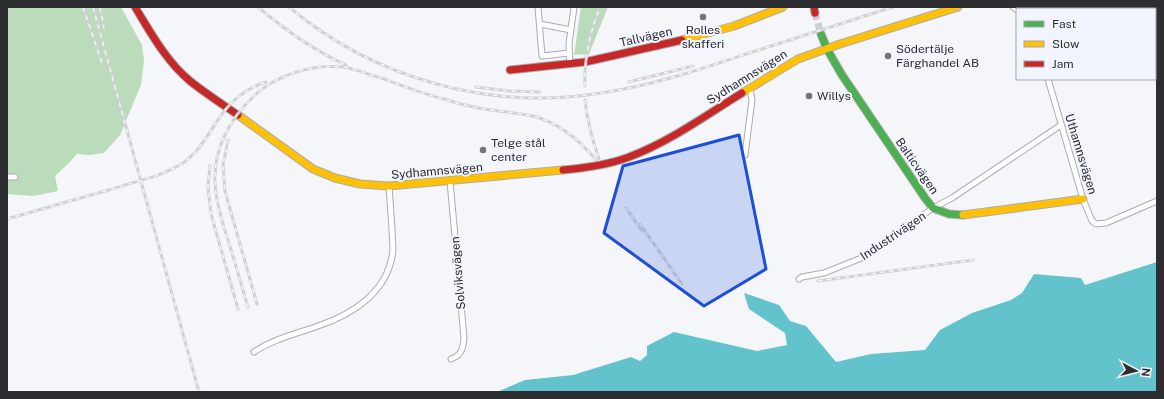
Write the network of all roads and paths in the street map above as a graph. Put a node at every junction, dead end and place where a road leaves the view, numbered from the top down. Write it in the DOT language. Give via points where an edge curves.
graph roads {
  1 [pos="135,7"];
  2 [pos="538,7"];
  3 [pos="574,7"];
  4 [pos="782,7"];
  5 [pos="958,7"];
  6 [pos="540,24"];
  7 [pos="571,30"];
  8 [pos="822,34"];
  9 [pos="827,49"];
  10 [pos="569,53"];
  11 [pos="570,64"];
  12 [pos="510,70"];
  13 [pos="1048,80"];
  14 [pos="750,89"];
  15 [pos="1061,125"];
  16 [pos="745,155"];
  17 [pos="7,177"];
  18 [pos="15,177"];
  19 [pos="450,181"];
  20 [pos="389,186"];
  21 [pos="1083,199"];
  22 [pos="1157,201"];
  23 [pos="933,208"];
  24 [pos="798,279"];
  25 [pos="254,352"];
  26 [pos="451,359"];
  1 -- 20 [label="street, Sydhamnsvägen" via="178,71 281,147 313,169 336,178 360,184"];
  2 -- 6 [label="street"];
  3 -- 7 [label="street"];
  4 -- 11 [label="street, Tallvägen" via="734,26 705,34"];
  5 -- 9 [label="street"];
  6 -- 7 [label="street"];
  6 -- 10 [label="street" via="542,56"];
  7 -- 10 [label="street"];
  8 -- 9 [label="street, Balticvägen"];
  9 -- 14 [label="street, Sydhamnsvägen" via="798,59"];
  9 -- 23 [label="street, Balticvägen" via="867,113"];
  10 -- 11 [label="street"];
  11 -- 12 [label="street, Tallvägen"];
  13 -- 15 [label="street, Uthamnsvägen"];
  14 -- 16 [label="street" via="752,100"];
  14 -- 19 [label="street, Sydhamnsvägen" via="662,142 629,157 574,169"];
  15 -- 21 [label="street, Uthamnsvägen"];
  15 -- 23 [label="street, Industrivägen"];
  17 -- 18 [label="street"];
  19 -- 20 [label="street, Sydhamnsvägen"];
  19 -- 26 [label="street, Solviksvägen" via="464,338 463,349"];
  20 -- 25 [label="street" via="392,256 383,282 372,296 349,313 266,344"];
  21 -- 22 [label="street, Uthamnsvägen" via="1092,221 1096,224 1106,223"];
  21 -- 23 [label="street, Balticvägen" via="959,216"];
  23 -- 24 [label="street, Industrivägen" via="864,257 824,273"];
}
